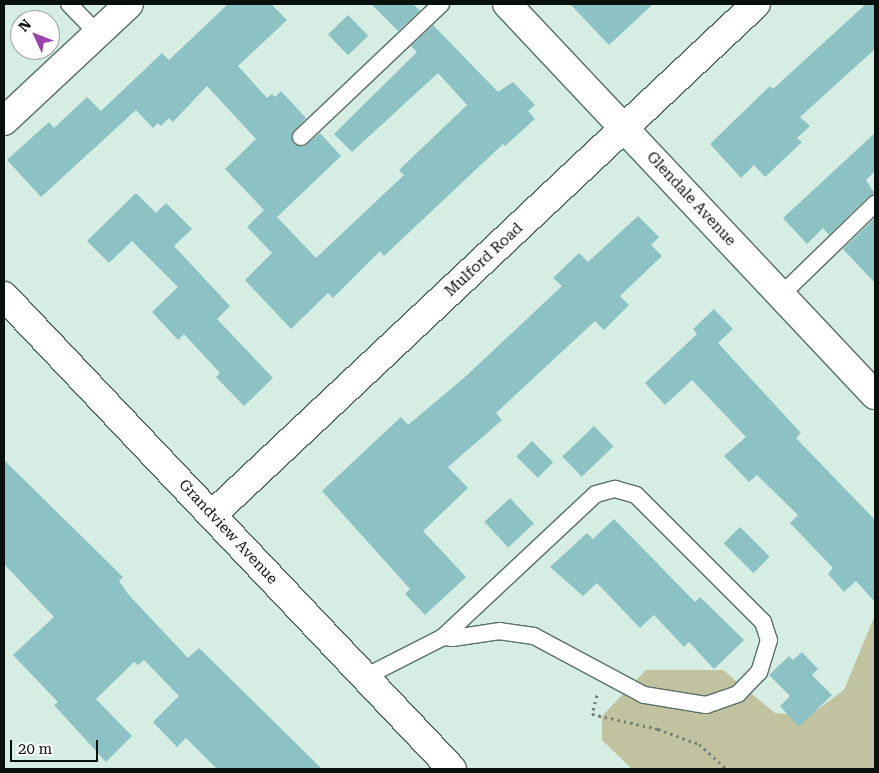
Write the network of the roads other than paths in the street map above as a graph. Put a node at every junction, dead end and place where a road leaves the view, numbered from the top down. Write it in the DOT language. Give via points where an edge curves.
graph roads {
  1 [pos="69,4"];
  2 [pos="129,4"];
  3 [pos="441,4"];
  4 [pos="507,4"];
  5 [pos="756,4"];
  6 [pos="97,34"];
  7 [pos="4,121"];
  8 [pos="624,128"];
  9 [pos="301,137"];
  10 [pos="875,204"];
  11 [pos="780,294"];
  12 [pos="4,296"];
  13 [pos="875,395"];
  14 [pos="212,515"];
  15 [pos="443,637"];
  16 [pos="364,677"];
  17 [pos="452,769"];
  1 -- 6 [label="lane"];
  2 -- 6 [label="street"];
  3 -- 9 [label="lane"];
  4 -- 8 [label="street, Glendale Avenue"];
  5 -- 8 [label="street, Mulford Road"];
  6 -- 7 [label="street"];
  8 -- 11 [label="street, Glendale Avenue"];
  8 -- 14 [label="street, Mulford Road"];
  10 -- 11 [label="lane"];
  11 -- 13 [label="street, Glendale Avenue"];
  12 -- 14 [label="street, Grandview Avenue"];
  14 -- 16 [label="street, Grandview Avenue"];
  15 -- 15 [label="lane" via="596,494 615,489 636,495 763,622 769,640 759,672 738,694 706,705 644,696 534,636 500,631"];
  15 -- 16 [label="lane"];
  16 -- 17 [label="street, Grandview Avenue"];
}
